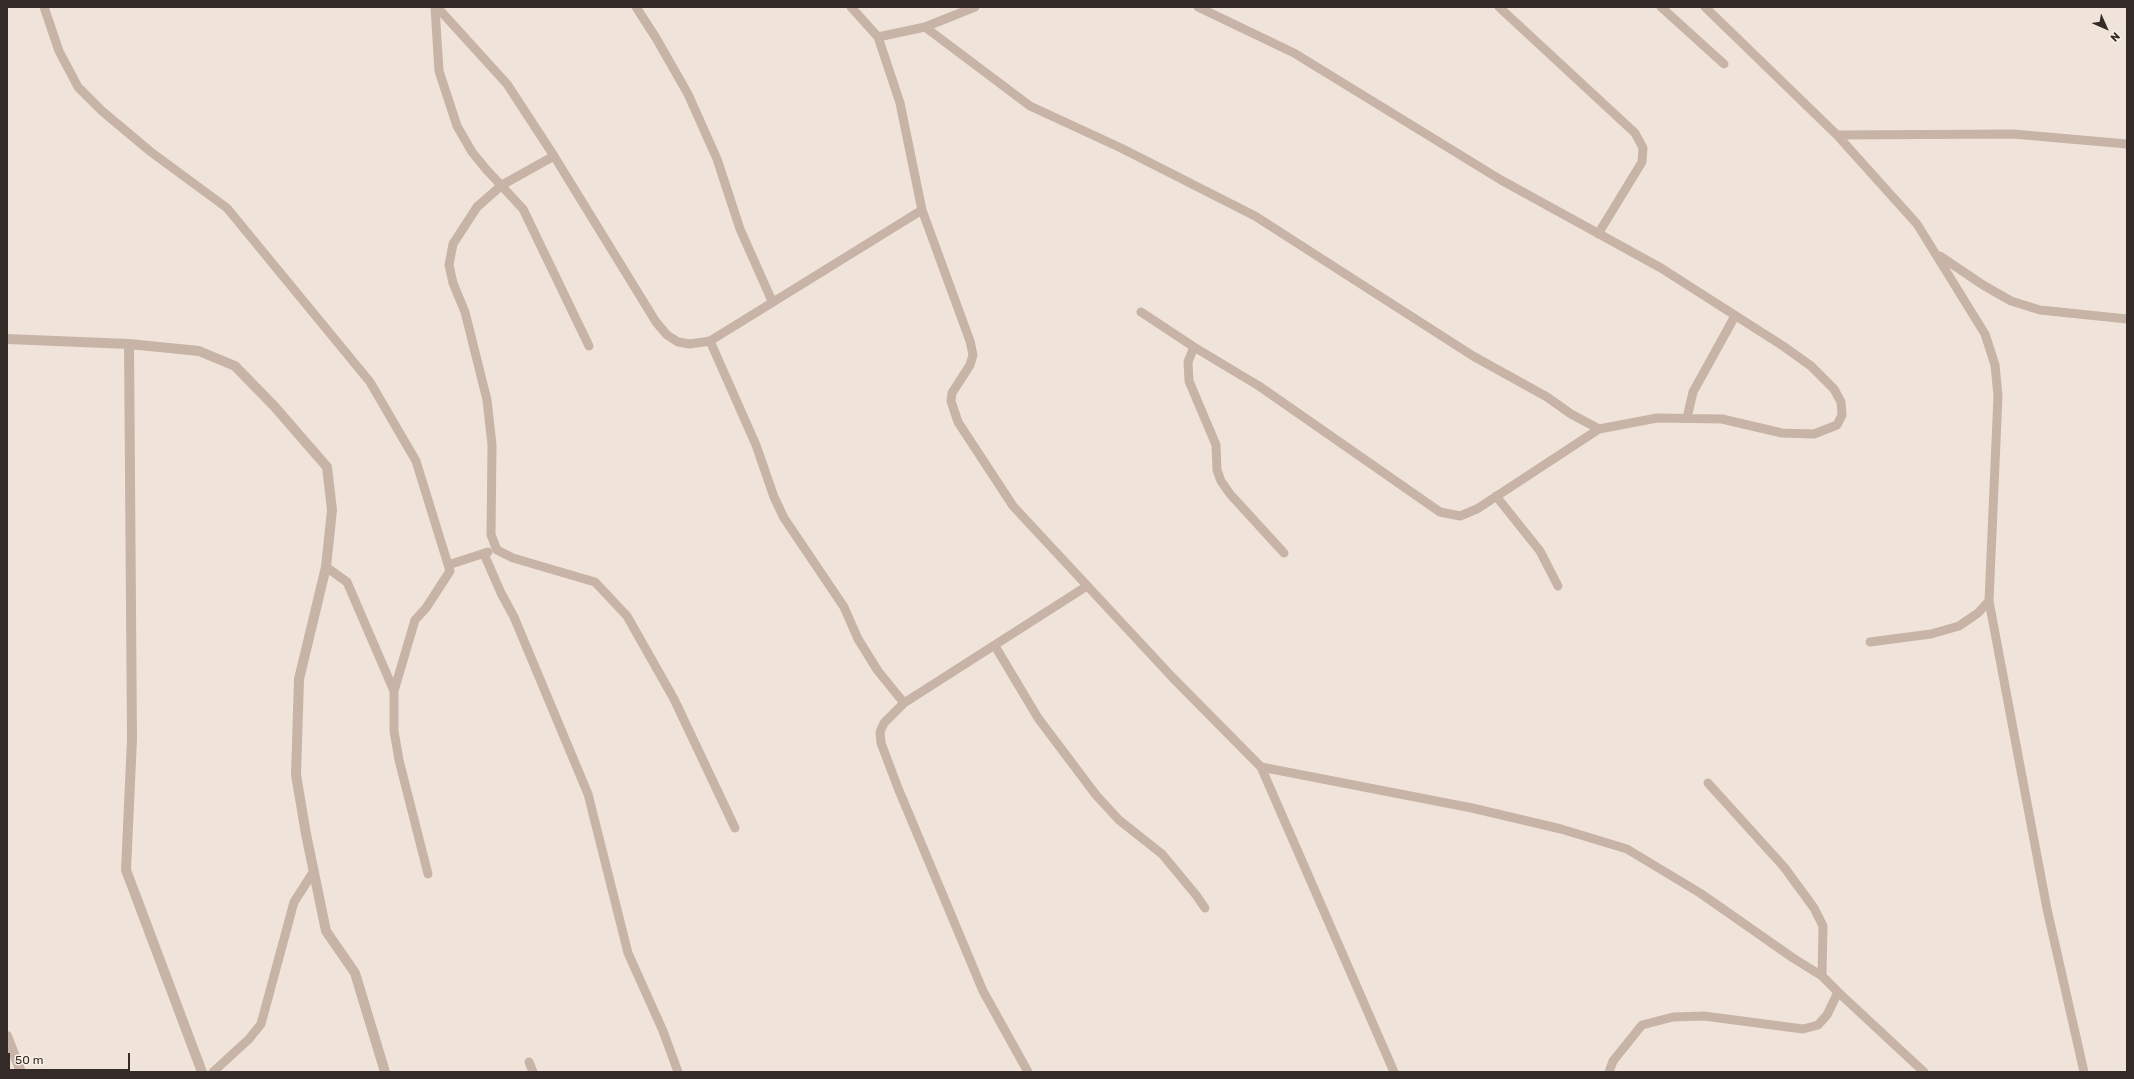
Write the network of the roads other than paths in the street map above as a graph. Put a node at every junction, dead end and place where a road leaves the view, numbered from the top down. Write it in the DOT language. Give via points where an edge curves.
graph roads {
  1 [pos="44,7"];
  2 [pos="436,7"];
  3 [pos="636,7"];
  4 [pos="851,7"];
  5 [pos="975,7"];
  6 [pos="1198,7"];
  7 [pos="1499,7"];
  8 [pos="1661,7"];
  9 [pos="1705,7"];
  10 [pos="925,27"];
  11 [pos="878,37"];
  12 [pos="1724,64"];
  13 [pos="1837,135"];
  14 [pos="2127,144"];
  15 [pos="554,156"];
  16 [pos="502,185"];
  17 [pos="922,210"];
  18 [pos="1598,234"];
  19 [pos="1938,254"];
  20 [pos="772,301"];
  21 [pos="1142,312"];
  22 [pos="1735,316"];
  23 [pos="2127,319"];
  24 [pos="7,339"];
  25 [pos="710,341"];
  26 [pos="129,344"];
  27 [pos="589,346"];
  28 [pos="1194,347"];
  29 [pos="1687,418"];
  30 [pos="1599,429"];
  31 [pos="1496,496"];
  32 [pos="497,550"];
  33 [pos="1284,553"];
  34 [pos="484,554"];
  35 [pos="448,565"];
  36 [pos="326,566"];
  37 [pos="1087,586"];
  38 [pos="1558,586"];
  39 [pos="1989,601"];
  40 [pos="1870,642"];
  41 [pos="995,646"];
  42 [pos="394,691"];
  43 [pos="904,703"];
  44 [pos="1261,767"];
  45 [pos="1708,783"];
  46 [pos="735,828"];
  47 [pos="314,871"];
  48 [pos="428,874"];
  49 [pos="1205,908"];
  50 [pos="1822,976"];
  51 [pos="1838,992"];
  52 [pos="7,1036"];
  53 [pos="529,1062"];
  54 [pos="21,1072"];
  55 [pos="202,1072"];
  56 [pos="213,1072"];
  57 [pos="385,1072"];
  58 [pos="533,1072"];
  59 [pos="678,1072"];
  60 [pos="1028,1072"];
  61 [pos="1394,1072"];
  62 [pos="1609,1072"];
  63 [pos="1924,1072"];
  64 [pos="2084,1072"];
  1 -- 35 [label="lane" via="59,51 78,87 102,111 145,146 227,208 370,382 416,461"];
  2 -- 15 [label="lane" via="507,84"];
  2 -- 16 [label="lane" via="439,71 457,126 472,152"];
  3 -- 20 [label="lane" via="688,94 717,158 740,229"];
  4 -- 11 [label="lane"];
  5 -- 10 [label="lane"];
  6 -- 18 [label="lane" via="1294,53 1501,180"];
  7 -- 18 [label="lane" via="1635,133 1643,148 1642,162"];
  8 -- 12 [label="lane"];
  9 -- 13 [label="lane"];
  10 -- 11 [label="lane"];
  10 -- 30 [label="lane" via="1030,106 1121,148 1256,216 1473,356 1548,397 1571,414"];
  11 -- 17 [label="lane" via="900,103"];
  13 -- 14 [label="lane" via="2013,134"];
  13 -- 19 [label="lane" via="1917,224"];
  15 -- 16 [label="lane"];
  15 -- 25 [label="lane" via="656,322 667,335 678,342 690,344"];
  16 -- 27 [label="lane" via="523,209"];
  16 -- 32 [label="lane" via="477,208 463,227 453,244 449,265 453,283 465,312 487,400 492,445 491,535"];
  17 -- 20 [label="lane"];
  17 -- 37 [label="lane" via="970,341 970,365 952,393 951,401 958,422 1013,506"];
  18 -- 22 [label="lane" via="1660,268"];
  19 -- 23 [label="lane" via="2011,301 2040,310"];
  19 -- 39 [label="lane" via="1985,334 1995,365 1998,396"];
  20 -- 25 [label="lane"];
  21 -- 28 [label="lane"];
  22 -- 29 [label="lane" via="1693,392"];
  22 -- 29 [label="lane" via="1811,366 1834,389 1841,402 1842,415 1837,425 1814,434 1797,434 1722,419"];
  24 -- 26 [label="street"];
  25 -- 43 [label="lane" via="756,445 784,518 844,607 858,639 874,664"];
  26 -- 36 [label="street" via="199,351 235,366 274,406 327,467 332,510"];
  26 -- 55 [label="street" via="132,739 126,870"];
  28 -- 31 [label="lane" via="1259,386 1440,512 1460,516 1477,509"];
  28 -- 33 [label="lane" via="1188,362 1189,381 1216,445 1217,470 1221,481"];
  29 -- 30 [label="lane" via="1657,418"];
  30 -- 31 [label="lane"];
  31 -- 38 [label="lane" via="1540,551"];
  32 -- 34 [label="lane"];
  32 -- 46 [label="lane" via="512,558 595,582 627,616 674,699"];
  34 -- 35 [label="lane"];
  34 -- 59 [label="lane" via="514,617 588,794 628,953 663,1031"];
  35 -- 42 [label="lane" via="450,571 426,608 414,620"];
  36 -- 42 [label="lane" via="347,582"];
  36 -- 47 [label="street" via="299,679 296,740 296,775"];
  37 -- 41 [label="lane"];
  37 -- 44 [label="lane"];
  39 -- 40 [label="lane" via="1978,613 1959,626 1931,634"];
  39 -- 64 [label="lane" via="2047,909"];
  41 -- 43 [label="lane"];
  41 -- 49 [label="lane" via="1038,718 1096,796 1119,820 1162,854"];
  42 -- 48 [label="lane" via="394,731 399,760"];
  43 -- 60 [label="lane" via="884,723 880,732 881,743 983,991"];
  44 -- 50 [label="lane" via="1472,808 1561,829 1627,849 1700,893"];
  44 -- 61 [label="lane"];
  45 -- 50 [label="lane" via="1784,868 1814,908 1823,926"];
  47 -- 56 [label="lane" via="294,902 261,1024 244,1044"];
  47 -- 57 [label="street" via="326,931 355,973"];
  50 -- 51 [label="lane"];
  51 -- 62 [label="lane" via="1827,1015 1818,1024 1803,1029 1704,1016 1673,1017 1642,1025 1613,1061"];
  51 -- 63 [label="lane"];
  52 -- 54 [label="street"];
  53 -- 58 [label="lane"];
}
